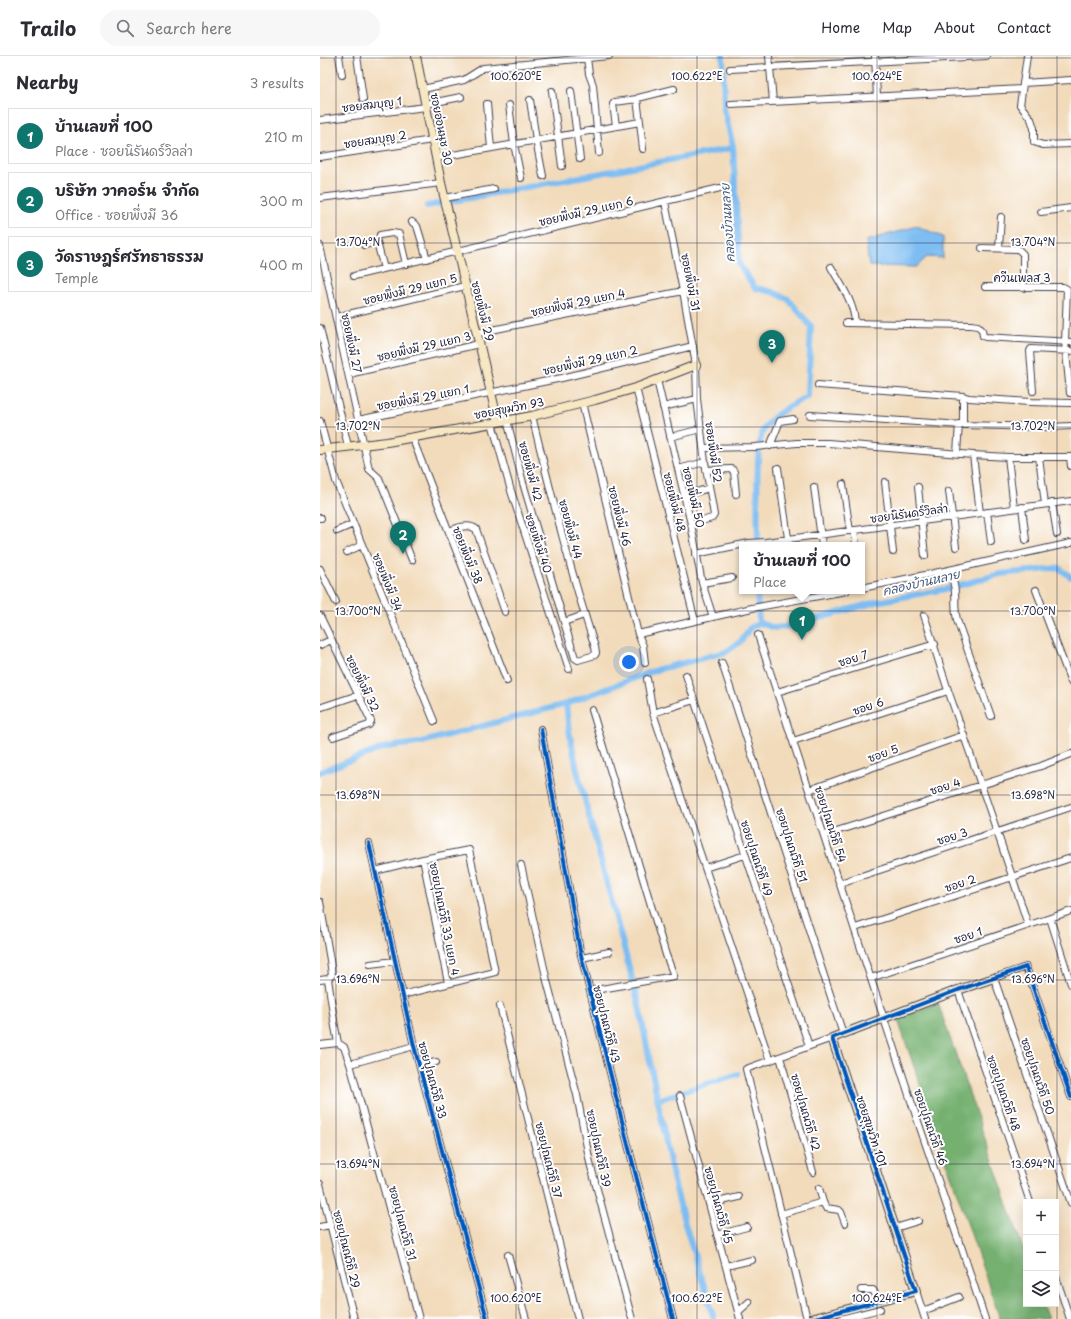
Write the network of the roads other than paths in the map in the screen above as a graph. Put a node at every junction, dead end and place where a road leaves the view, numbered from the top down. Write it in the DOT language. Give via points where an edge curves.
graph roads {
  1 [pos="339,56"];
  2 [pos="357,56"];
  3 [pos="416,56"];
  4 [pos="609,56"];
  5 [pos="769,56"];
  6 [pos="986,56"];
  7 [pos="1027,56"];
  8 [pos="587,58"];
  9 [pos="875,59"];
  10 [pos="770,67"];
  11 [pos="730,70"];
  12 [pos="342,75"];
  13 [pos="1071,80"];
  14 [pos="1022,86"];
  15 [pos="423,89"];
  16 [pos="674,89"];
  17 [pos="552,91"];
  18 [pos="571,91"];
  19 [pos="461,97"];
  20 [pos="877,97"];
  21 [pos="363,99"];
  22 [pos="637,99"];
  23 [pos="530,100"];
  24 [pos="773,102"];
  25 [pos="487,104"];
  26 [pos="731,104"];
  27 [pos="426,105"];
  28 [pos="509,105"];
  29 [pos="320,120"];
  30 [pos="640,122"];
  31 [pos="616,126"];
  32 [pos="597,130"];
  33 [pos="577,133"];
  34 [pos="558,136"];
  35 [pos="432,140"];
  36 [pos="536,140"];
  37 [pos="514,144"];
  38 [pos="1071,144"];
  39 [pos="491,148"];
  40 [pos="643,149"];
  41 [pos="599,153"];
  42 [pos="320,157"];
  43 [pos="436,158"];
  44 [pos="580,159"];
  45 [pos="562,166"];
  46 [pos="543,176"];
  47 [pos="521,178"];
  48 [pos="441,183"];
  49 [pos="720,188"];
  50 [pos="494,189"];
  51 [pos="320,198"];
  52 [pos="445,201"];
  53 [pos="665,202"];
  54 [pos="1071,208"];
  55 [pos="1041,212"];
  56 [pos="1001,218"];
  57 [pos="412,222"];
  58 [pos="380,236"];
  59 [pos="364,245"];
  60 [pos="320,246"];
  61 [pos="982,248"];
  62 [pos="999,248"];
  63 [pos="457,252"];
  64 [pos="427,259"];
  65 [pos="406,264"];
  66 [pos="831,267"];
  67 [pos="384,269"];
  68 [pos="354,276"];
  69 [pos="465,286"];
  70 [pos="985,287"];
  71 [pos="1023,288"];
  72 [pos="683,291"];
  73 [pos="336,317"];
  74 [pos="846,323"];
  75 [pos="855,323"];
  76 [pos="320,328"];
  77 [pos="477,333"];
  78 [pos="1068,342"];
  79 [pos="479,344"];
  80 [pos="693,346"];
  81 [pos="1068,351"];
  82 [pos="696,365"];
  83 [pos="349,374"];
  84 [pos="657,380"];
  85 [pos="818,385"];
  86 [pos="636,388"];
  87 [pos="1033,392"];
  88 [pos="491,393"];
  89 [pos="1071,393"];
  90 [pos="963,396"];
  91 [pos="697,399"];
  92 [pos="1071,403"];
  93 [pos="582,404"];
  94 [pos="663,407"];
  95 [pos="810,415"];
  96 [pos="532,416"];
  97 [pos="793,419"];
  98 [pos="358,420"];
  99 [pos="507,420"];
  100 [pos="320,421"];
  101 [pos="495,422"];
  102 [pos="961,424"];
  103 [pos="1071,426"];
  104 [pos="700,429"];
  105 [pos="412,437"];
  106 [pos="670,437"];
  107 [pos="363,444"];
  108 [pos="348,446"];
  109 [pos="770,446"];
  110 [pos="703,448"];
  111 [pos="324,449"];
  112 [pos="957,453"];
  113 [pos="973,455"];
  114 [pos="1008,457"];
  115 [pos="1039,457"];
  116 [pos="1070,457"];
  117 [pos="705,462"];
  118 [pos="1071,466"];
  119 [pos="778,468"];
  120 [pos="678,469"];
  121 [pos="706,470"];
  122 [pos="885,482"];
  123 [pos="843,484"];
  124 [pos="814,487"];
  125 [pos="918,487"];
  126 [pos="709,488"];
  127 [pos="949,492"];
  128 [pos="736,494"];
  129 [pos="684,496"];
  130 [pos="1071,501"];
  131 [pos="1052,503"];
  132 [pos="1045,504"];
  133 [pos="1022,507"];
  134 [pos="1014,508"];
  135 [pos="983,513"];
  136 [pos="952,517"];
  137 [pos="921,521"];
  138 [pos="354,524"];
  139 [pos="691,524"];
  140 [pos="890,525"];
  141 [pos="852,530"];
  142 [pos="337,531"];
  143 [pos="448,531"];
  144 [pos="1057,534"];
  145 [pos="820,535"];
  146 [pos="1026,540"];
  147 [pos="766,542"];
  148 [pos="788,542"];
  149 [pos="821,542"];
  150 [pos="855,542"];
  151 [pos="991,542"];
  152 [pos="1071,543"];
  153 [pos="362,545"];
  154 [pos="739,545"];
  155 [pos="956,547"];
  156 [pos="347,552"];
  157 [pos="893,552"];
  158 [pos="696,554"];
  159 [pos="925,556"];
  160 [pos="412,560"];
  161 [pos="320,569"];
  162 [pos="949,570"];
  163 [pos="732,578"];
  164 [pos="323,582"];
  165 [pos="702,583"];
  166 [pos="865,587"];
  167 [pos="1036,590"];
  168 [pos="830,594"];
  169 [pos="336,602"];
  170 [pos="505,612"];
  171 [pos="584,615"];
  172 [pos="924,615"];
  173 [pos="320,616"];
  174 [pos="713,617"];
  175 [pos="695,621"];
  176 [pos="564,622"];
  177 [pos="638,634"];
  178 [pos="758,635"];
  179 [pos="331,640"];
  180 [pos="320,644"];
  181 [pos="935,644"];
  182 [pos="595,647"];
  183 [pos="646,663"];
  184 [pos="722,663"];
  185 [pos="569,669"];
  186 [pos="686,675"];
  187 [pos="647,679"];
  188 [pos="507,681"];
  189 [pos="1071,682"];
  190 [pos="948,690"];
  191 [pos="777,692"];
  192 [pos="358,695"];
  193 [pos="694,700"];
  194 [pos="322,708"];
  195 [pos="592,710"];
  196 [pos="653,713"];
  197 [pos="991,716"];
  198 [pos="434,721"];
  199 [pos="541,729"];
  200 [pos="964,735"];
  201 [pos="334,737"];
  202 [pos="793,741"];
  203 [pos="1071,754"];
  204 [pos="982,784"];
  205 [pos="809,790"];
  206 [pos="1071,806"];
  207 [pos="997,831"];
  208 [pos="824,835"];
  209 [pos="369,843"];
  210 [pos="745,855"];
  211 [pos="1071,858"];
  212 [pos="423,859"];
  213 [pos="521,865"];
  214 [pos="705,868"];
  215 [pos="375,871"];
  216 [pos="1012,877"];
  217 [pos="840,883"];
  218 [pos="320,902"];
  219 [pos="1071,911"];
  220 [pos="1050,918"];
  221 [pos="1028,925"];
  222 [pos="855,928"];
  223 [pos="609,952"];
  224 [pos="582,958"];
  225 [pos="395,961"];
  226 [pos="370,964"];
  227 [pos="328,978"];
  228 [pos="871,978"];
  229 [pos="994,978"];
  230 [pos="320,980"];
  231 [pos="448,983"];
  232 [pos="1071,984"];
  233 [pos="958,990"];
  234 [pos="590,991"];
  235 [pos="402,995"];
  236 [pos="500,1006"];
  237 [pos="885,1018"];
  238 [pos="843,1034"];
  239 [pos="832,1038"];
  240 [pos="338,1043"];
  241 [pos="320,1045"];
  242 [pos="414,1046"];
  243 [pos="809,1046"];
  244 [pos="780,1057"];
  245 [pos="770,1061"];
  246 [pos="436,1062"];
  247 [pos="350,1064"];
  248 [pos="420,1066"];
  249 [pos="680,1096"];
  250 [pos="1071,1097"];
  251 [pos="813,1172"];
  252 [pos="320,1184"];
  253 [pos="819,1188"];
  254 [pos="739,1197"];
  255 [pos="1029,1199"];
  256 [pos="823,1202"];
  257 [pos="1071,1203"];
  258 [pos="709,1204"];
  259 [pos="781,1214"];
  260 [pos="918,1221"];
  261 [pos="845,1223"];
  262 [pos="330,1225"];
  263 [pos="320,1227"];
  264 [pos="747,1227"];
  265 [pos="895,1228"];
  266 [pos="717,1235"];
  267 [pos="508,1255"];
  268 [pos="752,1260"];
  269 [pos="726,1266"];
  270 [pos="1059,1287"];
  271 [pos="861,1290"];
  272 [pos="916,1291"];
  273 [pos="959,1297"];
  274 [pos="749,1302"];
  275 [pos="879,1305"];
  276 [pos="923,1312"];
  277 [pos="739,1316"];
  278 [pos="354,1319"];
  279 [pos="419,1319"];
  280 [pos="487,1319"];
  281 [pos="526,1319"];
  282 [pos="578,1319"];
  283 [pos="632,1319"];
  284 [pos="672,1319"];
  285 [pos="807,1319"];
  286 [pos="811,1319"];
  287 [pos="841,1319"];
  288 [pos="925,1319"];
  289 [pos="985,1319"];
  290 [pos="1070,1319"];
  1 -- 12 [label="street"];
  2 -- 21 [label="street"];
  3 -- 15 [label="street, ซอยอ่อนนุช 30"];
  4 -- 8 [label="street"];
  5 -- 10 [label="street"];
  6 -- 9 [label="street"];
  7 -- 14 [label="street"];
  8 -- 15 [label="street" via="483,68 464,80"];
  8 -- 32 [label="street" via="593,85"];
  9 -- 10 [label="street"];
  9 -- 20 [label="street"];
  10 -- 11 [label="street"];
  10 -- 24 [label="street"];
  13 -- 14 [label="street"];
  14 -- 20 [label="street"];
  14 -- 38 [label="street" via="1020,104 1031,119 1034,142 1043,145"];
  15 -- 27 [label="street, ซอยอ่อนนุช 30"];
  16 -- 22 [label="street" via="639,96"];
  17 -- 34 [label="street"];
  18 -- 33 [label="street"];
  19 -- 27 [label="street, ซอยสมบุญ 1"];
  20 -- 24 [label="street"];
  22 -- 30 [label="street"];
  22 -- 31 [label="street" via="613,104"];
  23 -- 36 [label="street"];
  24 -- 26 [label="street"];
  25 -- 39 [label="street"];
  27 -- 29 [label="street, ซอยสมบุญ 1"];
  27 -- 35 [label="street, ซอยอ่อนนุช 30"];
  28 -- 37 [label="street"];
  30 -- 31 [label="street"];
  30 -- 40 [label="street"];
  31 -- 32 [label="street"];
  32 -- 33 [label="street"];
  32 -- 41 [label="street"];
  33 -- 34 [label="street"];
  33 -- 44 [label="street"];
  34 -- 36 [label="street"];
  34 -- 45 [label="street"];
  35 -- 42 [label="street, ซอยสมบุญ 2"];
  35 -- 43 [label="street, ซอยอ่อนนุช 30"];
  36 -- 37 [label="street"];
  36 -- 46 [label="street"];
  37 -- 39 [label="street"];
  37 -- 47 [label="street"];
  39 -- 43 [label="street"];
  43 -- 48 [label="street, ซอยอ่อนนุช 30"];
  48 -- 51 [label="street"];
  48 -- 52 [label="street, ซอยอ่อนนุช 30"];
  49 -- 53 [label="street, ซอยพึ่งมี 29 แยก 6"];
  50 -- 52 [label="street"];
  52 -- 63 [label="street, ซอยพึ่งมี 29"];
  53 -- 63 [label="street, ซอยพึ่งมี 29 แยก 6"];
  53 -- 72 [label="street, ซอยพึ่งมี 31"];
  54 -- 55 [label="street"];
  56 -- 62 [label="street"];
  57 -- 64 [label="street" via="417,226"];
  58 -- 65 [label="street" via="399,234"];
  59 -- 67 [label="street" via="377,242"];
  60 -- 73 [label="street, ซอยพึ่งมี 27"];
  61 -- 62 [label="street"];
  62 -- 71 [label="street" via="1018,249 1024,254"];
  63 -- 64 [label="street, ซอยพึ่งมี 29 แยก 6"];
  63 -- 69 [label="street, ซอยพึ่งมี 29"];
  64 -- 65 [label="street, ซอยพึ่งมี 29 แยก 6"];
  65 -- 67 [label="street, ซอยพึ่งมี 29 แยก 6"];
  66 -- 75 [label="street" via="852,302"];
  67 -- 68 [label="street, ซอยพึ่งมี 29 แยก 6"];
  69 -- 73 [label="street, ซอยพึ่งมี 29 แยก 5"];
  69 -- 77 [label="street, ซอยพึ่งมี 29"];
  70 -- 71 [label="street, ควีนเพลส 3"];
  71 -- 78 [label="street, ควีนเพลส 3" via="1067,288"];
  72 -- 77 [label="street, ซอยพึ่งมี 29 แยก 4"];
  72 -- 80 [label="street, ซอยพึ่งมี 31"];
  73 -- 83 [label="street, ซอยพึ่งมี 27"];
  74 -- 75 [label="street"];
  75 -- 78 [label="street" via="978,326 985,337"];
  76 -- 108 [label="street"];
  77 -- 79 [label="street, ซอยพึ่งมี 29"];
  78 -- 81 [label="street, ควีนเพลส 3"];
  79 -- 83 [label="street, ซอยพึ่งมี 29 แยก 3"];
  79 -- 88 [label="street, ซอยพึ่งมี 29"];
  80 -- 82 [label="street, ซอยพึ่งมี 31"];
  80 -- 88 [label="street, ซอยพึ่งมี 29 แยก 2"];
  81 -- 87 [label="street" via="1031,349"];
  81 -- 89 [label="street, ควีนเพลส 3"];
  82 -- 84 [label="street, ซอยสุขุมวิท 93"];
  82 -- 91 [label="street, ซอยพึ่งมี 52"];
  83 -- 98 [label="street, ซอยพึ่งมี 27"];
  84 -- 86 [label="street, ซอยสุขุมวิท 93"];
  84 -- 94 [label="street, ซอยพึ่งมี 50"];
  85 -- 90 [label="street"];
  86 -- 93 [label="street, ซอยสุขุมวิท 93"];
  86 -- 175 [label="street, ซอยพึ่งมี 48"];
  88 -- 98 [label="street, ซอยพึ่งมี 29 แยก 1"];
  88 -- 101 [label="street, ซอยพึ่งมี 29"];
  90 -- 92 [label="street"];
  90 -- 102 [label="street"];
  91 -- 94 [label="street"];
  91 -- 104 [label="street, ซอยพึ่งมี 52"];
  93 -- 96 [label="street, ซอยสุขุมวิท 93"];
  93 -- 177 [label="street, ซอยพึ่งมี 46"];
  94 -- 106 [label="street, ซอยพึ่งมี 50"];
  95 -- 102 [label="street"];
  96 -- 99 [label="street, ซอยสุขุมวิท 93"];
  96 -- 171 [label="street, ซอยพึ่งมี 44"];
  97 -- 109 [label="street" via="780,421"];
  98 -- 107 [label="street, ซอยพึ่งมี 27"];
  99 -- 101 [label="street, ซอยสุขุมวิท 93"];
  99 -- 176 [label="street, ซอยพึ่งมี 42"];
  100 -- 111 [label="street, ซอยพึ่งมี 34"];
  101 -- 105 [label="street, ซอยสุขุมวิท 93"];
  101 -- 185 [label="street, ซอยพึ่งมี 40" via="511,491"];
  102 -- 103 [label="street"];
  102 -- 112 [label="street"];
  104 -- 106 [label="street"];
  104 -- 110 [label="street, ซอยพึ่งมี 52"];
  105 -- 107 [label="street, ซอยสุขุมวิท 93"];
  105 -- 143 [label="street, ซอยพึ่งมี 38"];
  106 -- 120 [label="street, ซอยพึ่งมี 50"];
  107 -- 108 [label="street, ซอยสุขุมวิท 93"];
  107 -- 160 [label="street, ซอยพึ่งมี 27" via="369,469 379,478"];
  108 -- 111 [label="street, ซอยสุขุมวิท 93"];
  109 -- 110 [label="street"];
  109 -- 112 [label="street" via="797,442 828,443"];
  110 -- 117 [label="street, ซอยพึ่งมี 52"];
  111 -- 138 [label="street, ซอยพึ่งมี 34"];
  112 -- 113 [label="street"];
  113 -- 114 [label="street"];
  113 -- 135 [label="street"];
  114 -- 115 [label="street"];
  114 -- 134 [label="street"];
  115 -- 116 [label="street"];
  115 -- 132 [label="street"];
  116 -- 118 [label="street"];
  117 -- 120 [label="street"];
  117 -- 121 [label="street, ซอยพึ่งมี 52"];
  119 -- 148 [label="street"];
  120 -- 129 [label="street, ซอยพึ่งมี 50"];
  121 -- 126 [label="street, ซอยพึ่งมี 52"];
  121 -- 128 [label="street" via="732,469"];
  122 -- 140 [label="street"];
  123 -- 141 [label="street"];
  124 -- 145 [label="street"];
  125 -- 137 [label="street"];
  126 -- 129 [label="street"];
  126 -- 139 [label="street, ซอยพึ่งมี 52" via="714,517"];
  127 -- 136 [label="street"];
  129 -- 139 [label="street, ซอยพึ่งมี 50"];
  130 -- 131 [label="street, ซอยนิรันดร์วิลล่า"];
  131 -- 132 [label="street, ซอยนิรันดร์วิลล่า"];
  131 -- 144 [label="street"];
  132 -- 133 [label="street, ซอยนิรันดร์วิลล่า"];
  133 -- 134 [label="street, ซอยนิรันดร์วิลล่า"];
  133 -- 146 [label="street"];
  134 -- 135 [label="street, ซอยนิรันดร์วิลล่า"];
  135 -- 136 [label="street, ซอยนิรันดร์วิลล่า"];
  135 -- 151 [label="street"];
  136 -- 137 [label="street, ซอยนิรันดร์วิลล่า"];
  136 -- 155 [label="street"];
  137 -- 140 [label="street, ซอยนิรันดร์วิลล่า"];
  137 -- 159 [label="street"];
  138 -- 142 [label="street"];
  138 -- 153 [label="street, ซอยพึ่งมี 34"];
  139 -- 158 [label="street, ซอยพึ่งมี 50"];
  140 -- 141 [label="street, ซอยนิรันดร์วิลล่า"];
  140 -- 157 [label="street"];
  141 -- 145 [label="street, ซอยนิรันดร์วิลล่า"];
  141 -- 150 [label="street"];
  143 -- 170 [label="street" via="464,526 476,529"];
  143 -- 188 [label="street, ซอยพึ่งมี 38"];
  145 -- 148 [label="street, ซอยนิรันดร์วิลล่า"];
  145 -- 149 [label="street"];
  147 -- 148 [label="street, ซอยนิรันดร์วิลล่า"];
  152 -- 162 [label="street"];
  153 -- 156 [label="street"];
  153 -- 198 [label="street, ซอยพึ่งมี 34"];
  154 -- 158 [label="street, ซอยนิรันดร์วิลล่า"];
  158 -- 165 [label="street, ซอยพึ่งมี 50"];
  161 -- 164 [label="street"];
  162 -- 166 [label="street"];
  162 -- 197 [label="street" via="956,592 956,620"];
  163 -- 165 [label="street"];
  164 -- 169 [label="street"];
  165 -- 174 [label="street, ซอยพึ่งมี 50"];
  167 -- 189 [label="street"];
  168 -- 174 [label="street"];
  171 -- 176 [label="street"];
  171 -- 182 [label="street, ซอยพึ่งมี 44"];
  172 -- 181 [label="street"];
  173 -- 179 [label="street, ซอยพึ่งมี 32"];
  174 -- 175 [label="street"];
  175 -- 177 [label="street"];
  176 -- 182 [label="street, ซอยพึ่งมี 42" via="575,659 595,655"];
  177 -- 183 [label="street, ซอยพึ่งมี 46"];
  178 -- 191 [label="street, ซอยปุณณวิถี 54"];
  179 -- 180 [label="street"];
  179 -- 192 [label="street, ซอยพึ่งมี 32"];
  181 -- 190 [label="street"];
  181 -- 191 [label="street, ซอย 7"];
  184 -- 238 [label="street, ซอยปุณณวิถี 51"];
  186 -- 193 [label="street, ซอยปุณณวิถี 49"];
  187 -- 196 [label="street"];
  190 -- 200 [label="street"];
  190 -- 202 [label="street, ซอย 6"];
  191 -- 202 [label="street, ซอยปุณณวิถี 54"];
  192 -- 194 [label="street"];
  192 -- 201 [label="street, ซอยพึ่งมี 32" via="371,723"];
  193 -- 196 [label="street"];
  193 -- 210 [label="street, ซอยปุณณวิถี 49"];
  195 -- 234 [label="street" via="674,976"];
  196 -- 214 [label="street"];
  199 -- 224 [label="street, ซอยปุณณวิถี 43"];
  200 -- 204 [label="street"];
  200 -- 205 [label="street, ซอย 5"];
  202 -- 205 [label="street, ซอยปุณณวิถี 54"];
  203 -- 204 [label="street, ซอย 4"];
  204 -- 207 [label="street"];
  204 -- 208 [label="street, ซอย 4"];
  205 -- 208 [label="street, ซอยปุณณวิถี 54"];
  206 -- 207 [label="street, ซอย 3"];
  207 -- 216 [label="street"];
  207 -- 217 [label="street, ซอย 3"];
  208 -- 217 [label="street, ซอยปุณณวิถี 54"];
  209 -- 215 [label="street, ซอยปุณณวิถี 33"];
  210 -- 214 [label="street"];
  210 -- 243 [label="street, ซอยปุณณวิถี 49"];
  211 -- 216 [label="street, ซอย 2"];
  212 -- 215 [label="street, ซอยปุณณวิถี 33 แยก 4"];
  212 -- 231 [label="street, ซอยปุณณวิถี 33 แยก 4"];
  212 -- 231 [label="street, ซอยปุณณวิถี 33 แยก 4" via="469,850 495,972"];
  213 -- 283 [label="street, ซอยปุณณวิถี 39" via="547,981 577,1095 590,1163"];
  214 -- 245 [label="street"];
  215 -- 225 [label="street, ซอยปุณณวิถี 33"];
  216 -- 221 [label="street"];
  216 -- 222 [label="street, ซอย 2"];
  217 -- 222 [label="street, ซอยปุณณวิถี 54"];
  218 -- 227 [label="street, ซอยปุณณวิถี 31" via="332,975"];
  219 -- 220 [label="street, ซอย 1"];
  220 -- 221 [label="street, ซอย 1"];
  220 -- 232 [label="street"];
  221 -- 228 [label="street, ซอย 1"];
  222 -- 228 [label="street, ซอยปุณณวิถี 54"];
  223 -- 224 [label="street"];
  224 -- 234 [label="street, ซอยปุณณวิถี 43"];
  225 -- 226 [label="street"];
  225 -- 235 [label="street, ซอยปุณณวิถี 33"];
  227 -- 230 [label="street"];
  227 -- 240 [label="street, ซอยปุณณวิถี 31"];
  228 -- 237 [label="street, ซอยปุณณวิถี 54"];
  229 -- 233 [label="street"];
  229 -- 250 [label="street" via="1026,967"];
  229 -- 257 [label="street, ซอยปุณณวิถี 50"];
  231 -- 235 [label="street"];
  233 -- 237 [label="street"];
  233 -- 255 [label="street, ซอยปุณณวิถี 48"];
  234 -- 284 [label="street, ซอยปุณณวิถี 43"];
  235 -- 242 [label="street, ซอยปุณณวิถี 33"];
  236 -- 282 [label="street, ซอยปุณณวิถี 37"];
  237 -- 238 [label="street"];
  237 -- 289 [label="street, ซอยปุณณวิถี 46"];
  238 -- 239 [label="street"];
  239 -- 243 [label="street"];
  239 -- 265 [label="street, ซอยสุขุมวิท 101"];
  240 -- 241 [label="street"];
  240 -- 247 [label="street, ซอยปุณณวิถี 31" via="344,1047"];
  242 -- 247 [label="street"];
  242 -- 248 [label="street, ซอยปุณณวิถี 33"];
  243 -- 244 [label="street"];
  244 -- 245 [label="street"];
  244 -- 251 [label="street, ซอยปุณณวิถี 42"];
  245 -- 259 [label="street" via="746,1069"];
  246 -- 248 [label="street"];
  247 -- 279 [label="street, ซอยปุณณวิถี 31"];
  248 -- 280 [label="street, ซอยปุณณวิถี 33"];
  249 -- 258 [label="street, ซอยปุณณวิถี 45"];
  252 -- 262 [label="street, ซอยปุณณวิถี 29"];
  253 -- 256 [label="street"];
  254 -- 258 [label="street"];
  256 -- 259 [label="street"];
  256 -- 261 [label="street" via="826,1208 836,1208 841,1212"];
  258 -- 266 [label="street, ซอยปุณณวิถี 45"];
  259 -- 285 [label="street"];
  260 -- 265 [label="street"];
  262 -- 263 [label="street"];
  262 -- 278 [label="street, ซอยปุณณวิถี 29"];
  264 -- 266 [label="street"];
  265 -- 272 [label="street, ซอยสุขุมวิท 101"];
  266 -- 269 [label="street, ซอยปุณณวิถี 45"];
  267 -- 281 [label="street"];
  268 -- 269 [label="street"];
  269 -- 277 [label="street, ซอยปุณณวิถี 45"];
  270 -- 290 [label="street"];
  271 -- 275 [label="street" via="873,1290"];
  272 -- 275 [label="street"];
  272 -- 276 [label="street"];
  273 -- 276 [label="street"];
  274 -- 277 [label="street"];
  275 -- 286 [label="street"];
  275 -- 287 [label="street"];
  276 -- 288 [label="street"];
}
